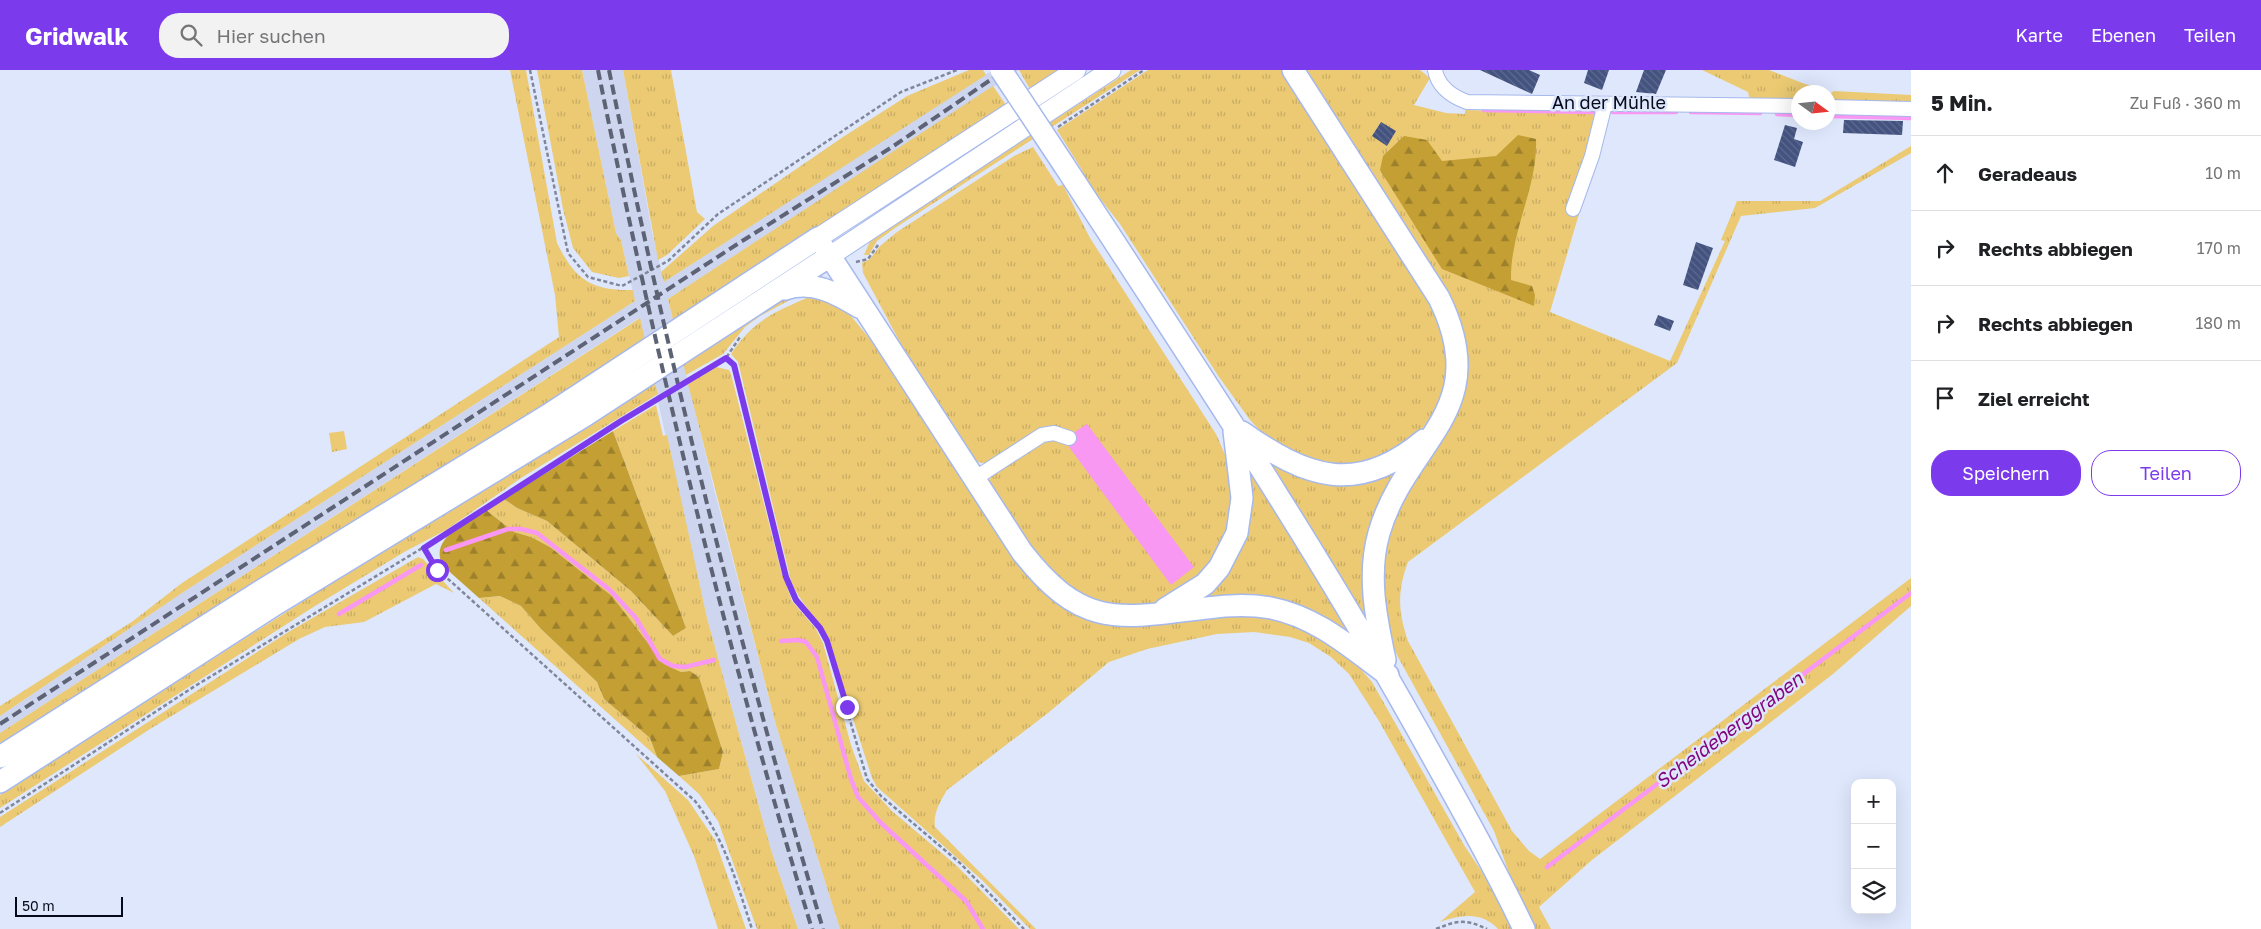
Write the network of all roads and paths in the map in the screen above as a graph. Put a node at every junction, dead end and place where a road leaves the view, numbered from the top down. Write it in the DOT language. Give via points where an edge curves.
graph roads {
  1 [pos="530,70"];
  2 [pos="957,70"];
  3 [pos="1001,70"];
  4 [pos="1076,70"];
  5 [pos="1111,70"];
  6 [pos="1293,70"];
  7 [pos="1435,70"];
  8 [pos="1605,104"];
  9 [pos="1791,106"];
  10 [pos="1836,107"];
  11 [pos="1911,109"];
  12 [pos="1573,209"];
  13 [pos="818,238"];
  14 [pos="830,256"];
  15 [pos="776,292"];
  16 [pos="864,309"];
  17 [pos="1233,426"];
  18 [pos="1437,428"];
  19 [pos="1069,438"];
  20 [pos="974,479"];
  21 [pos="424,548"];
  22 [pos="1158,614"];
  23 [pos="1388,675"];
  24 [pos="0,757"];
  25 [pos="0,782"];
  26 [pos="0,813"];
  27 [pos="752,929"];
  28 [pos="1024,929"];
  29 [pos="1436,929"];
  30 [pos="1487,929"];
  31 [pos="1524,929"];
  1 -- 2 [label="path" via="568,253 588,277 622,286 668,261 718,214 901,92"];
  3 -- 17 [label="highway, bridge"];
  4 -- 13 [label="main road"];
  5 -- 14 [label="main road"];
  6 -- 18 [label="highway" via="1448,316 1454,334 1457,370 1452,399"];
  7 -- 8 [label="street, An der Mühle" via="1447,92 1467,102"];
  8 -- 9 [label="street, An der Mühle"];
  8 -- 12 [label="street" via="1592,156"];
  10 -- 11 [label="street"];
  13 -- 14 [label="main road"];
  13 -- 24 [label="highway" via="564,404 266,587"];
  14 -- 15 [label="highway"];
  14 -- 16 [label="highway"];
  15 -- 16 [label="highway" via="792,286 812,285 834,292"];
  15 -- 25 [label="highway" via="491,475 276,604"];
  16 -- 20 [label="highway"];
  17 -- 18 [label="highway" via="1289,462 1319,473 1336,475 1370,471 1390,464"];
  17 -- 22 [label="highway" via="1242,498 1237,533 1219,568 1204,584"];
  17 -- 23 [label="highway"];
  18 -- 23 [label="highway" via="1386,514 1375,547 1374,592"];
  19 -- 20 [label="street" via="1054,433 1042,435"];
  20 -- 22 [label="highway" via="1026,558 1051,586 1068,599 1103,614"];
  21 -- 26 [label="path" via="195,686"];
  21 -- 27 [label="path" via="437,570 695,801 728,857"];
  21 -- 28 [label="path" via="692,377 726,358 731,360 786,577 796,600 827,641 868,779 881,796 960,863"];
  22 -- 23 [label="highway" via="1234,604 1280,610 1318,624"];
  23 -- 31 [label="highway" via="1500,878"];
  29 -- 30 [label="path" via="1457,921 1472,922"];
}
